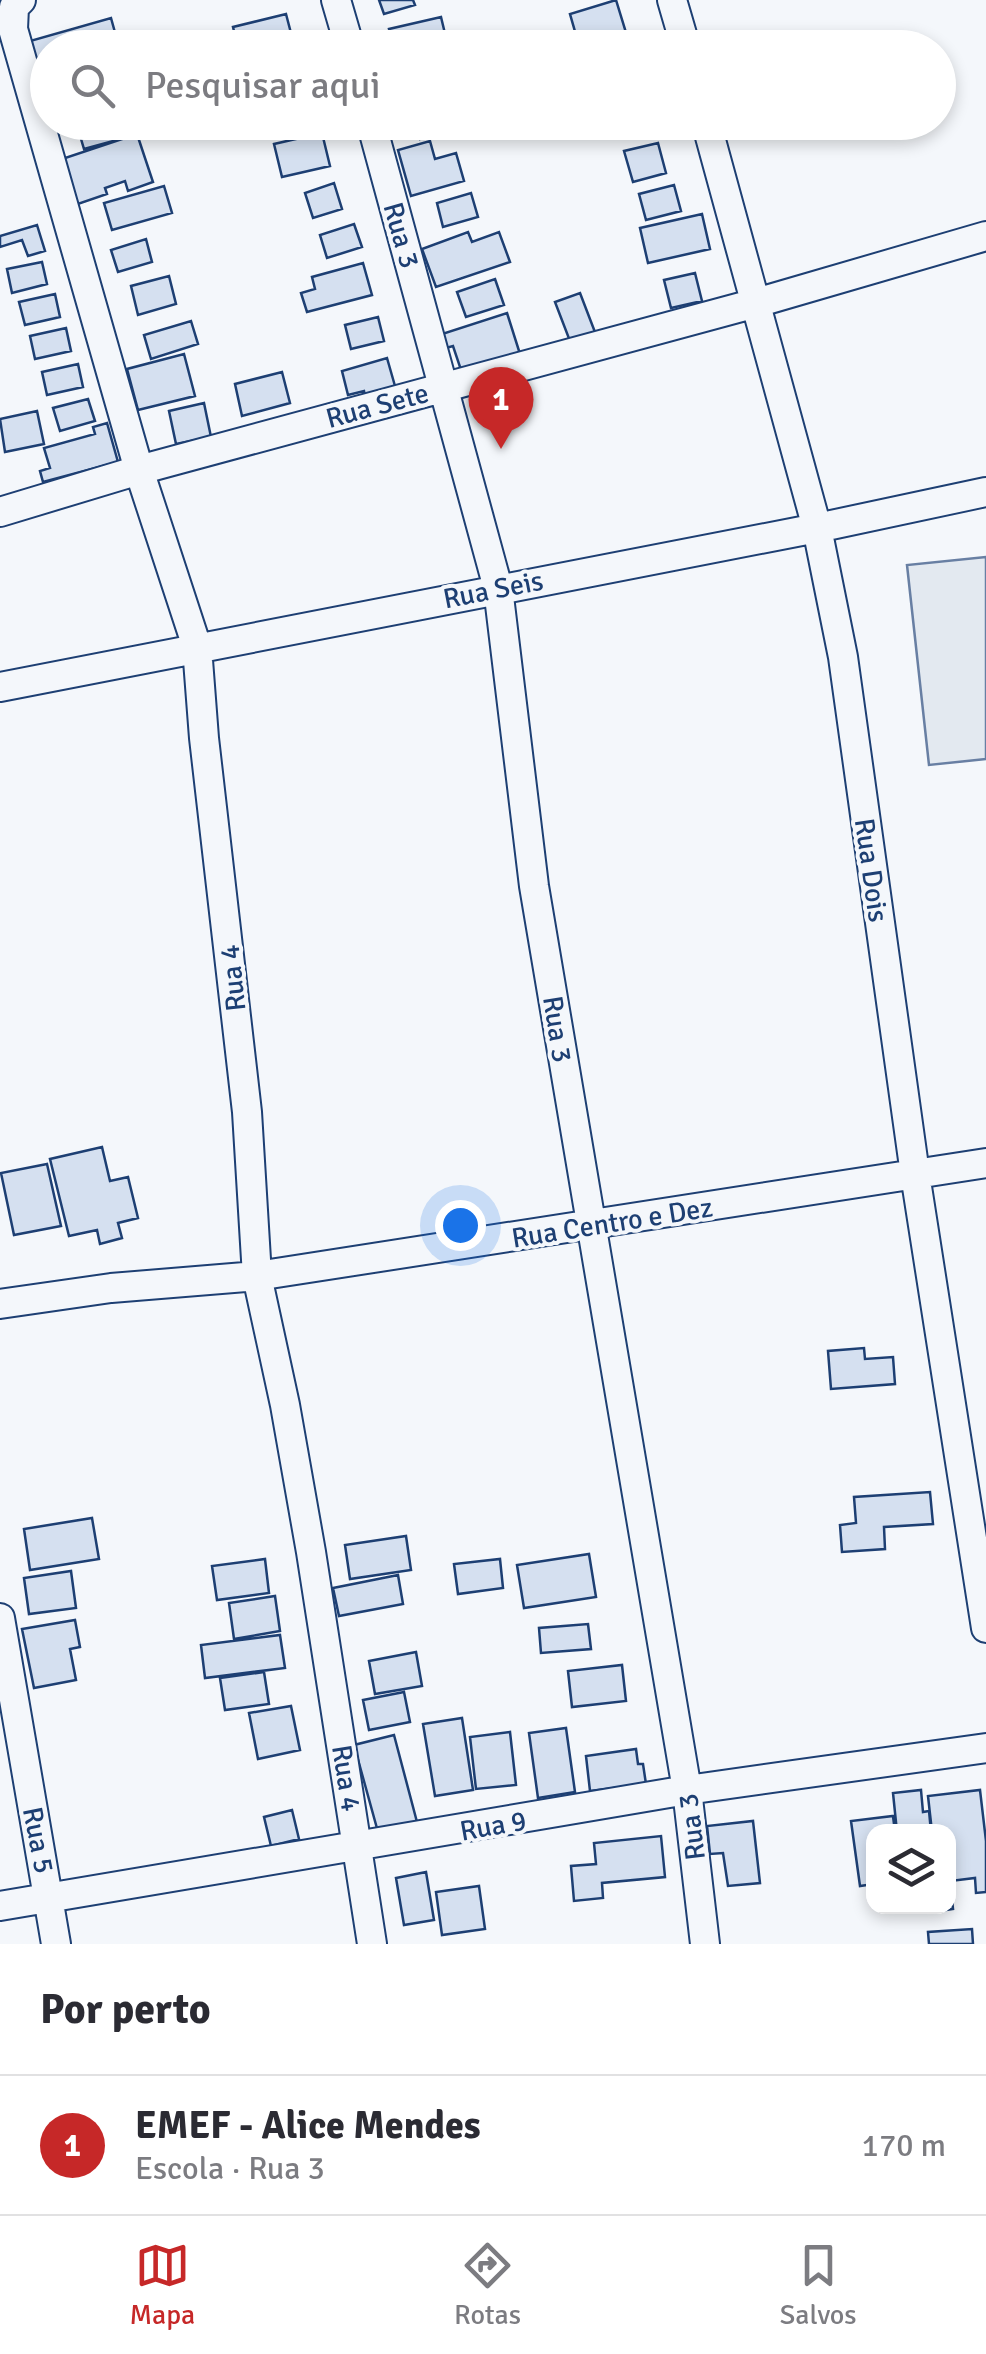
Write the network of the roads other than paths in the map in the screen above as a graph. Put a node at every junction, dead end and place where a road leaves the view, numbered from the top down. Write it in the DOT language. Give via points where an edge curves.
graph roads {
  1 [pos="336,0"];
  2 [pos="672,0"];
  3 [pos="12,11"];
  4 [pos="345,30"];
  5 [pos="681,30"];
  6 [pos="30,76"];
  7 [pos="48,140"];
  8 [pos="376,140"];
  9 [pos="711,140"];
  10 [pos="986,236"];
  11 [pos="756,303"];
  12 [pos="445,387"];
  13 [pos="139,470"];
  14 [pos="986,492"];
  15 [pos="0,512"];
  16 [pos="818,528"];
  17 [pos="498,588"];
  18 [pos="197,647"];
  19 [pos="0,687"];
  20 [pos="986,1164"];
  21 [pos="915,1174"];
  22 [pos="590,1226"];
  23 [pos="257,1276"];
  24 [pos="0,1304"];
  25 [pos="0,1618"];
  26 [pos="986,1628"];
  27 [pos="986,1748"];
  28 [pos="687,1790"];
  29 [pos="358,1848"];
  30 [pos="50,1898"];
  31 [pos="0,1906"];
  32 [pos="56,1944"];
  33 [pos="372,1944"];
  34 [pos="705,1944"];
  1 -- 4 [label="street"];
  2 -- 5 [label="street"];
  3 -- 6 [label="street, Rua 4"];
  7 -- 13 [label="street, Rua 4"];
  8 -- 12 [label="street, Rua 3"];
  9 -- 11 [label="street, Rua Dois"];
  10 -- 11 [label="street, Rua Sete"];
  11 -- 12 [label="street, Rua Sete"];
  11 -- 16 [label="street, Rua Dois"];
  12 -- 13 [label="street, Rua Sete"];
  12 -- 17 [label="street, Rua 3"];
  13 -- 15 [label="street, Rua Sete"];
  13 -- 18 [label="street, Rua 4"];
  14 -- 16 [label="street, Rua Seis"];
  16 -- 17 [label="street, Rua Seis"];
  16 -- 21 [label="street, Rua Dois" via="843,657"];
  17 -- 18 [label="street, Rua Seis"];
  17 -- 22 [label="street, Rua 3" via="534,886"];
  18 -- 19 [label="street, Rua Seis"];
  18 -- 23 [label="street, Rua 4" via="247,1112"];
  20 -- 21 [label="street, Rua Centro e Dez"];
  21 -- 22 [label="street, Rua Centro e Dez"];
  21 -- 26 [label="street, Rua Dois"];
  22 -- 23 [label="street, Rua Centro e Dez"];
  22 -- 28 [label="street, Rua 3"];
  23 -- 24 [label="street, Rua Centro e Dez"];
  23 -- 29 [label="street, Rua 4" via="289,1424"];
  25 -- 30 [label="street, Rua 5"];
  27 -- 28 [label="street, Rua 9"];
  28 -- 29 [label="street, Rua 9"];
  28 -- 34 [label="street, Rua 3"];
  29 -- 30 [label="street, Rua 9"];
  29 -- 33 [label="street, Rua 4"];
  30 -- 31 [label="street, Rua 9"];
  30 -- 32 [label="street, Rua 5"];
}
